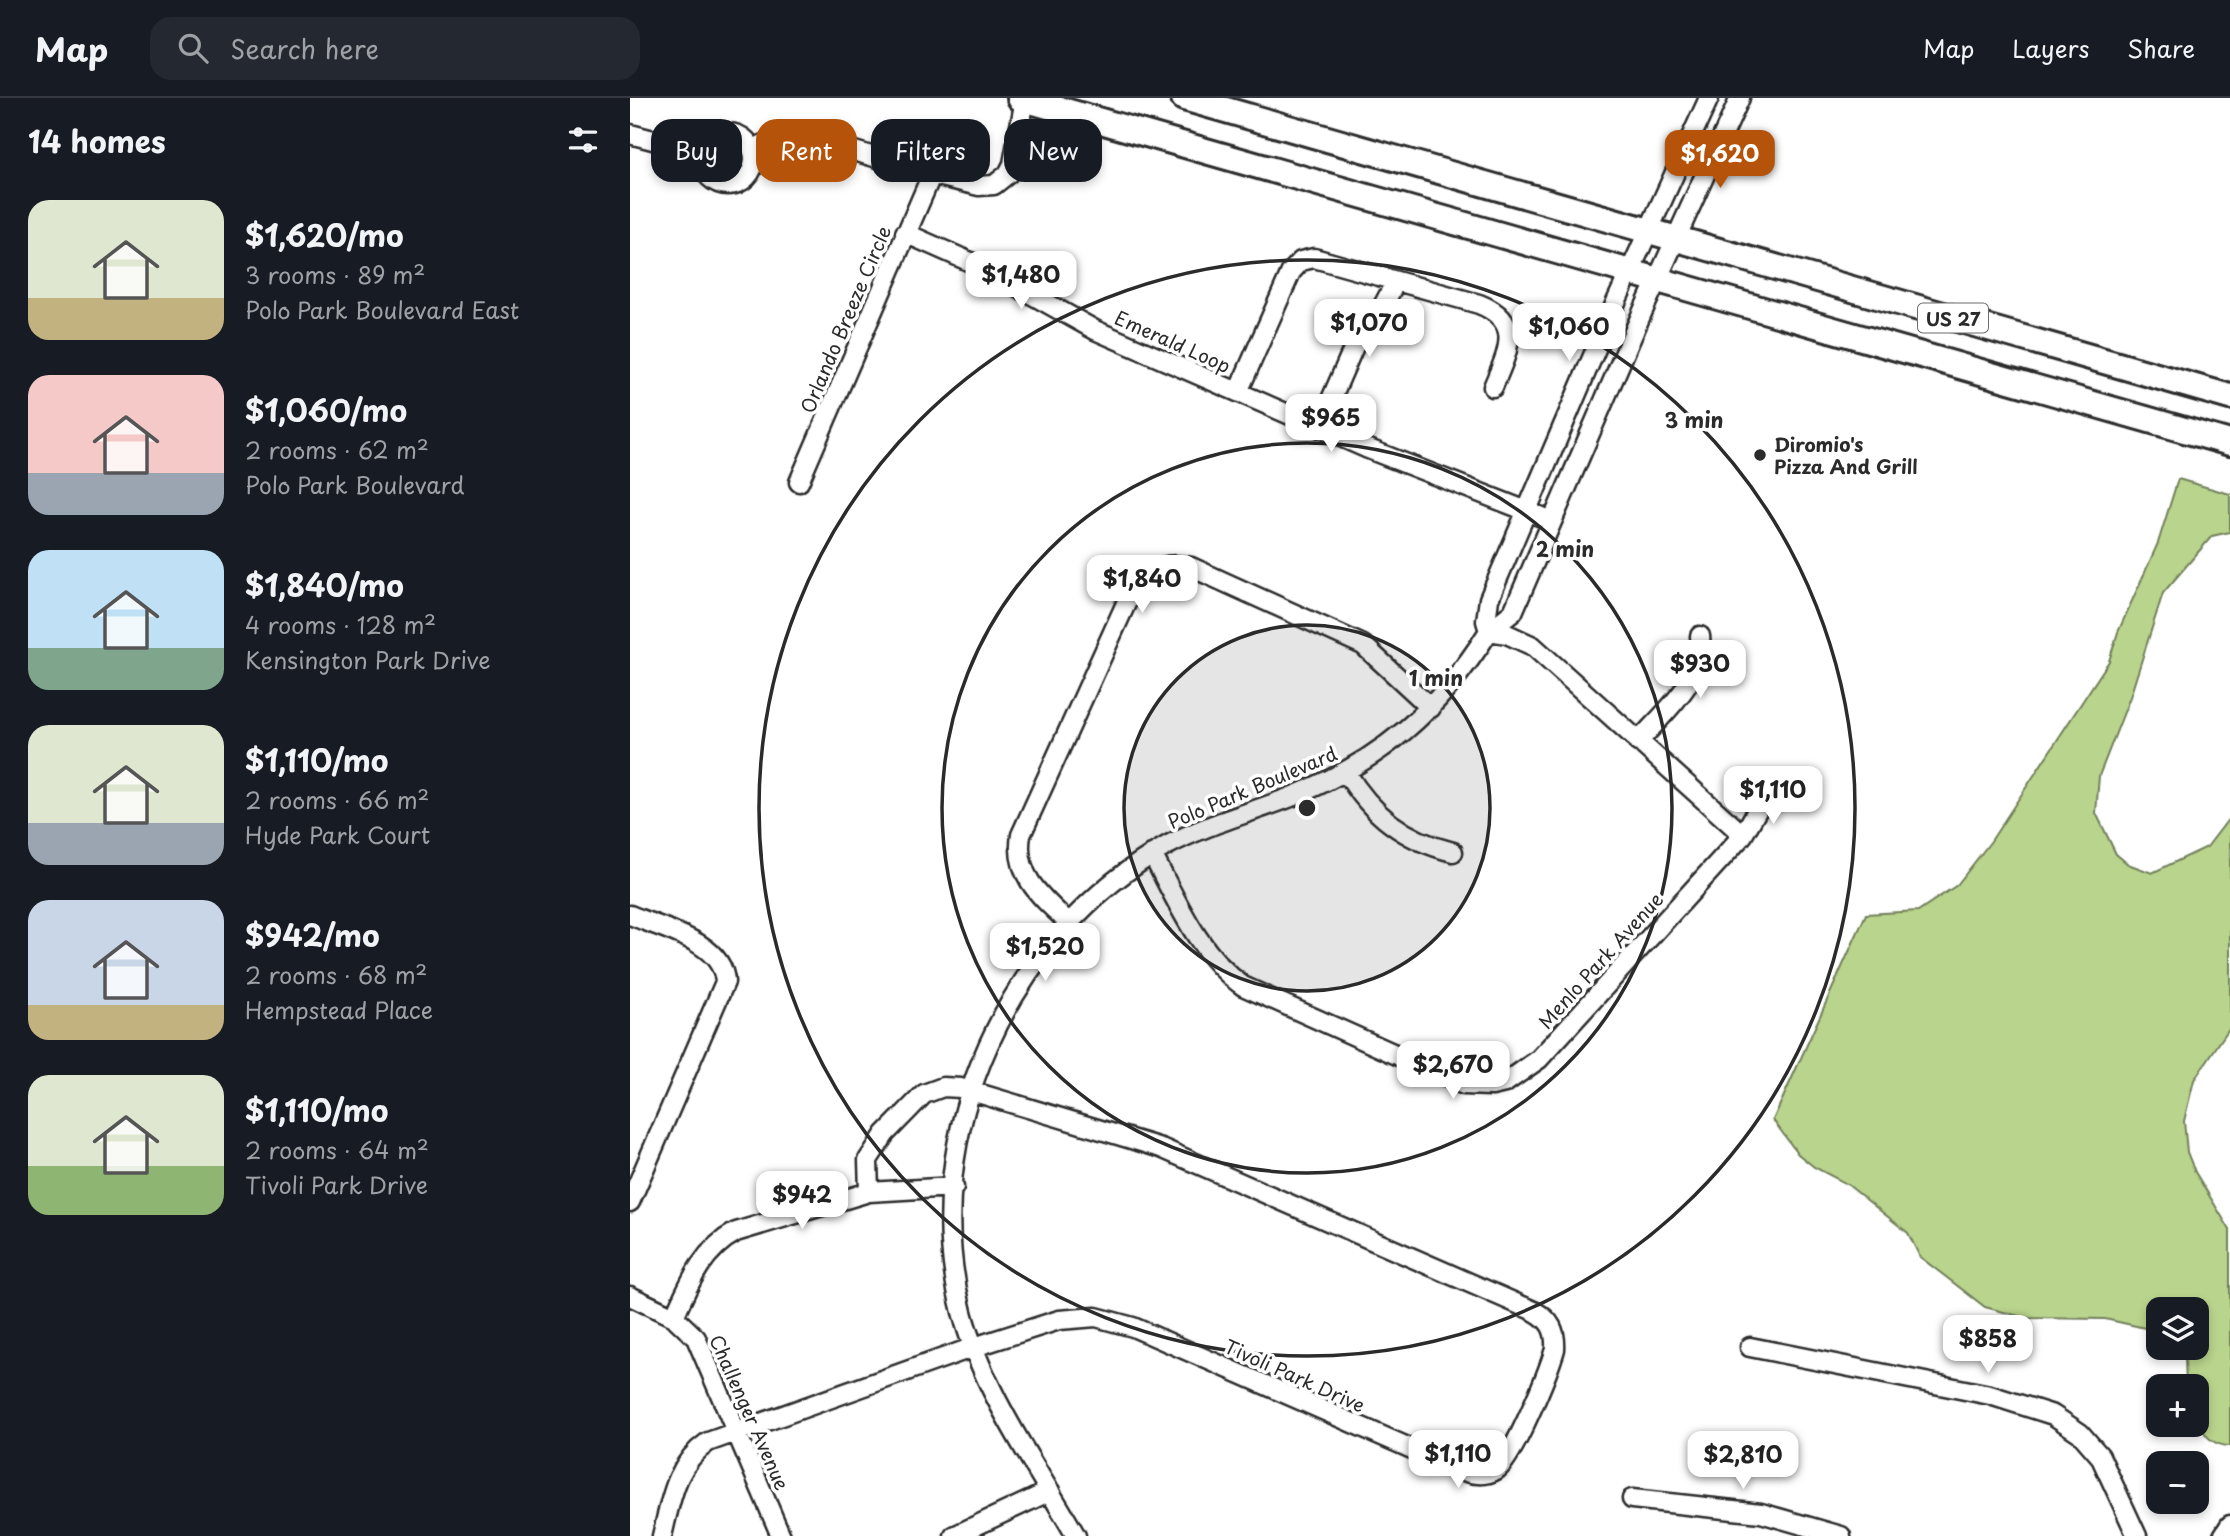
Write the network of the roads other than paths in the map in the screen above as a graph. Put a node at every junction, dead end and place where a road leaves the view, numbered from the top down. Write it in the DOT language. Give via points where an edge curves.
graph roads {
  1 [pos="1184,98"];
  2 [pos="1709,98"];
  3 [pos="1740,98"];
  4 [pos="1023,99"];
  5 [pos="630,134"];
  6 [pos="742,136"];
  7 [pos="651,139"];
  8 [pos="752,149"];
  9 [pos="871,156"];
  10 [pos="742,179"];
  11 [pos="717,182"];
  12 [pos="737,182"];
  13 [pos="928,182"];
  14 [pos="963,182"];
  15 [pos="1648,231"];
  16 [pos="905,233"];
  17 [pos="1676,238"];
  18 [pos="1629,272"];
  19 [pos="1657,279"];
  20 [pos="1396,281"];
  21 [pos="1493,387"];
  22 [pos="1238,392"];
  23 [pos="2230,397"];
  24 [pos="1575,398"];
  25 [pos="1601,408"];
  26 [pos="1319,427"];
  27 [pos="2230,443"];
  28 [pos="799,482"];
  29 [pos="1527,511"];
  30 [pos="1552,521"];
  31 [pos="1513,612"];
  32 [pos="1489,631"];
  33 [pos="1700,636"];
  34 [pos="1525,641"];
  35 [pos="1431,708"];
  36 [pos="1638,742"];
  37 [pos="1346,772"];
  38 [pos="1766,795"];
  39 [pos="1742,835"];
  40 [pos="1453,852"];
  41 [pos="1152,854"];
  42 [pos="630,915"];
  43 [pos="1068,922"];
  44 [pos="970,1090"];
  45 [pos="954,1187"];
  46 [pos="869,1192"];
  47 [pos="630,1202"];
  48 [pos="630,1296"];
  49 [pos="674,1317"];
  50 [pos="974,1347"];
  51 [pos="1750,1347"];
  52 [pos="736,1432"];
  53 [pos="1050,1491"];
  54 [pos="1632,1499"];
  55 [pos="2230,1525"];
  56 [pos="663,1536"];
  57 [pos="781,1536"];
  58 [pos="954,1536"];
  59 [pos="1076,1536"];
  60 [pos="1841,1536"];
  61 [pos="2137,1536"];
  62 [pos="2223,1536"];
  1 -- 15 [label="highway, US 27"];
  2 -- 15 [label="street"];
  3 -- 17 [label="street"];
  4 -- 14 [label="street" via="1008,174 994,185"];
  4 -- 18 [label="highway, US 27"];
  5 -- 7 [label="street"];
  6 -- 8 [label="street"];
  8 -- 9 [label="street" via="779,137 803,136"];
  8 -- 10 [label="street" via="749,174"];
  11 -- 12 [label="street"];
  13 -- 16 [label="street, Orlando Breeze Circle"];
  15 -- 17 [label="highway, US 27"];
  15 -- 18 [label="street"];
  16 -- 22 [label="street, Emerald Loop" via="984,268 1095,330"];
  16 -- 28 [label="street, Orlando Breeze Circle"];
  17 -- 19 [label="street"];
  17 -- 23 [label="highway, US 27"];
  18 -- 19 [label="highway, US 27"];
  18 -- 24 [label="street"];
  19 -- 25 [label="street"];
  19 -- 27 [label="highway, US 27"];
  20 -- 21 [label="street, Emerald Loop" via="1479,304 1498,316 1510,341"];
  20 -- 22 [label="street, Emerald Loop" via="1314,258 1301,261 1291,272"];
  20 -- 26 [label="street" via="1356,342"];
  22 -- 26 [label="street, Emerald Loop"];
  24 -- 25 [label="street"];
  24 -- 29 [label="street"];
  25 -- 30 [label="street"];
  26 -- 29 [label="street, Emerald Loop"];
  29 -- 30 [label="street, Emerald Loop"];
  29 -- 32 [label="street" via="1489,599"];
  30 -- 31 [label="street"];
  31 -- 32 [label="street"];
  31 -- 34 [label="street"];
  32 -- 34 [label="street"];
  32 -- 35 [label="street, Polo Park Boulevard"];
  33 -- 36 [label="street" via="1695,673"];
  34 -- 36 [label="street"];
  35 -- 37 [label="street, Polo Park Boulevard" via="1385,748"];
  35 -- 43 [label="street" via="1372,652 1342,634 1191,567 1171,564 1150,571 1128,599 1021,835 1024,873"];
  36 -- 39 [label="street"];
  37 -- 40 [label="street" via="1366,803 1386,822 1419,841"];
  37 -- 41 [label="street, Polo Park Boulevard" via="1199,830"];
  38 -- 39 [label="street, Menlo Park Avenue"];
  39 -- 41 [label="street, Menlo Park Avenue" via="1539,1059 1516,1077 1492,1086 1451,1081 1243,986 1224,971 1202,942"];
  41 -- 43 [label="street, Polo Park Boulevard" via="1105,887"];
  42 -- 47 [label="street" via="711,951 723,968 725,982"];
  43 -- 44 [label="street, Polo Park Boulevard" via="1016,993"];
  44 -- 45 [label="street, Polo Park Boulevard"];
  44 -- 46 [label="street, Tivoli Park Drive" via="937,1088 910,1107 871,1152"];
  44 -- 50 [label="street, Tivoli Park Drive" via="1177,1155 1534,1311 1550,1323 1555,1339 1552,1359 1510,1455 1497,1470 1480,1474 1460,1470 1109,1319 1059,1320"];
  45 -- 46 [label="street"];
  45 -- 50 [label="street, Polo Park Boulevard" via="956,1275"];
  46 -- 49 [label="street" via="726,1237 704,1259"];
  48 -- 49 [label="street, Challenger Avenue"];
  49 -- 52 [label="street, Challenger Avenue" via="702,1349"];
  50 -- 52 [label="street, Tivoli Park Drive"];
  50 -- 53 [label="street, Polo Park Boulevard"];
  51 -- 61 [label="street" via="1990,1395 2053,1415 2080,1433 2100,1455"];
  52 -- 56 [label="street, Tivoli Park Drive" via="708,1442 686,1462"];
  52 -- 57 [label="street, Challenger Avenue"];
  53 -- 58 [label="street"];
  53 -- 59 [label="street, Polo Park Boulevard"];
  54 -- 60 [label="street" via="1761,1513"];
  55 -- 62 [label="street"];
}
